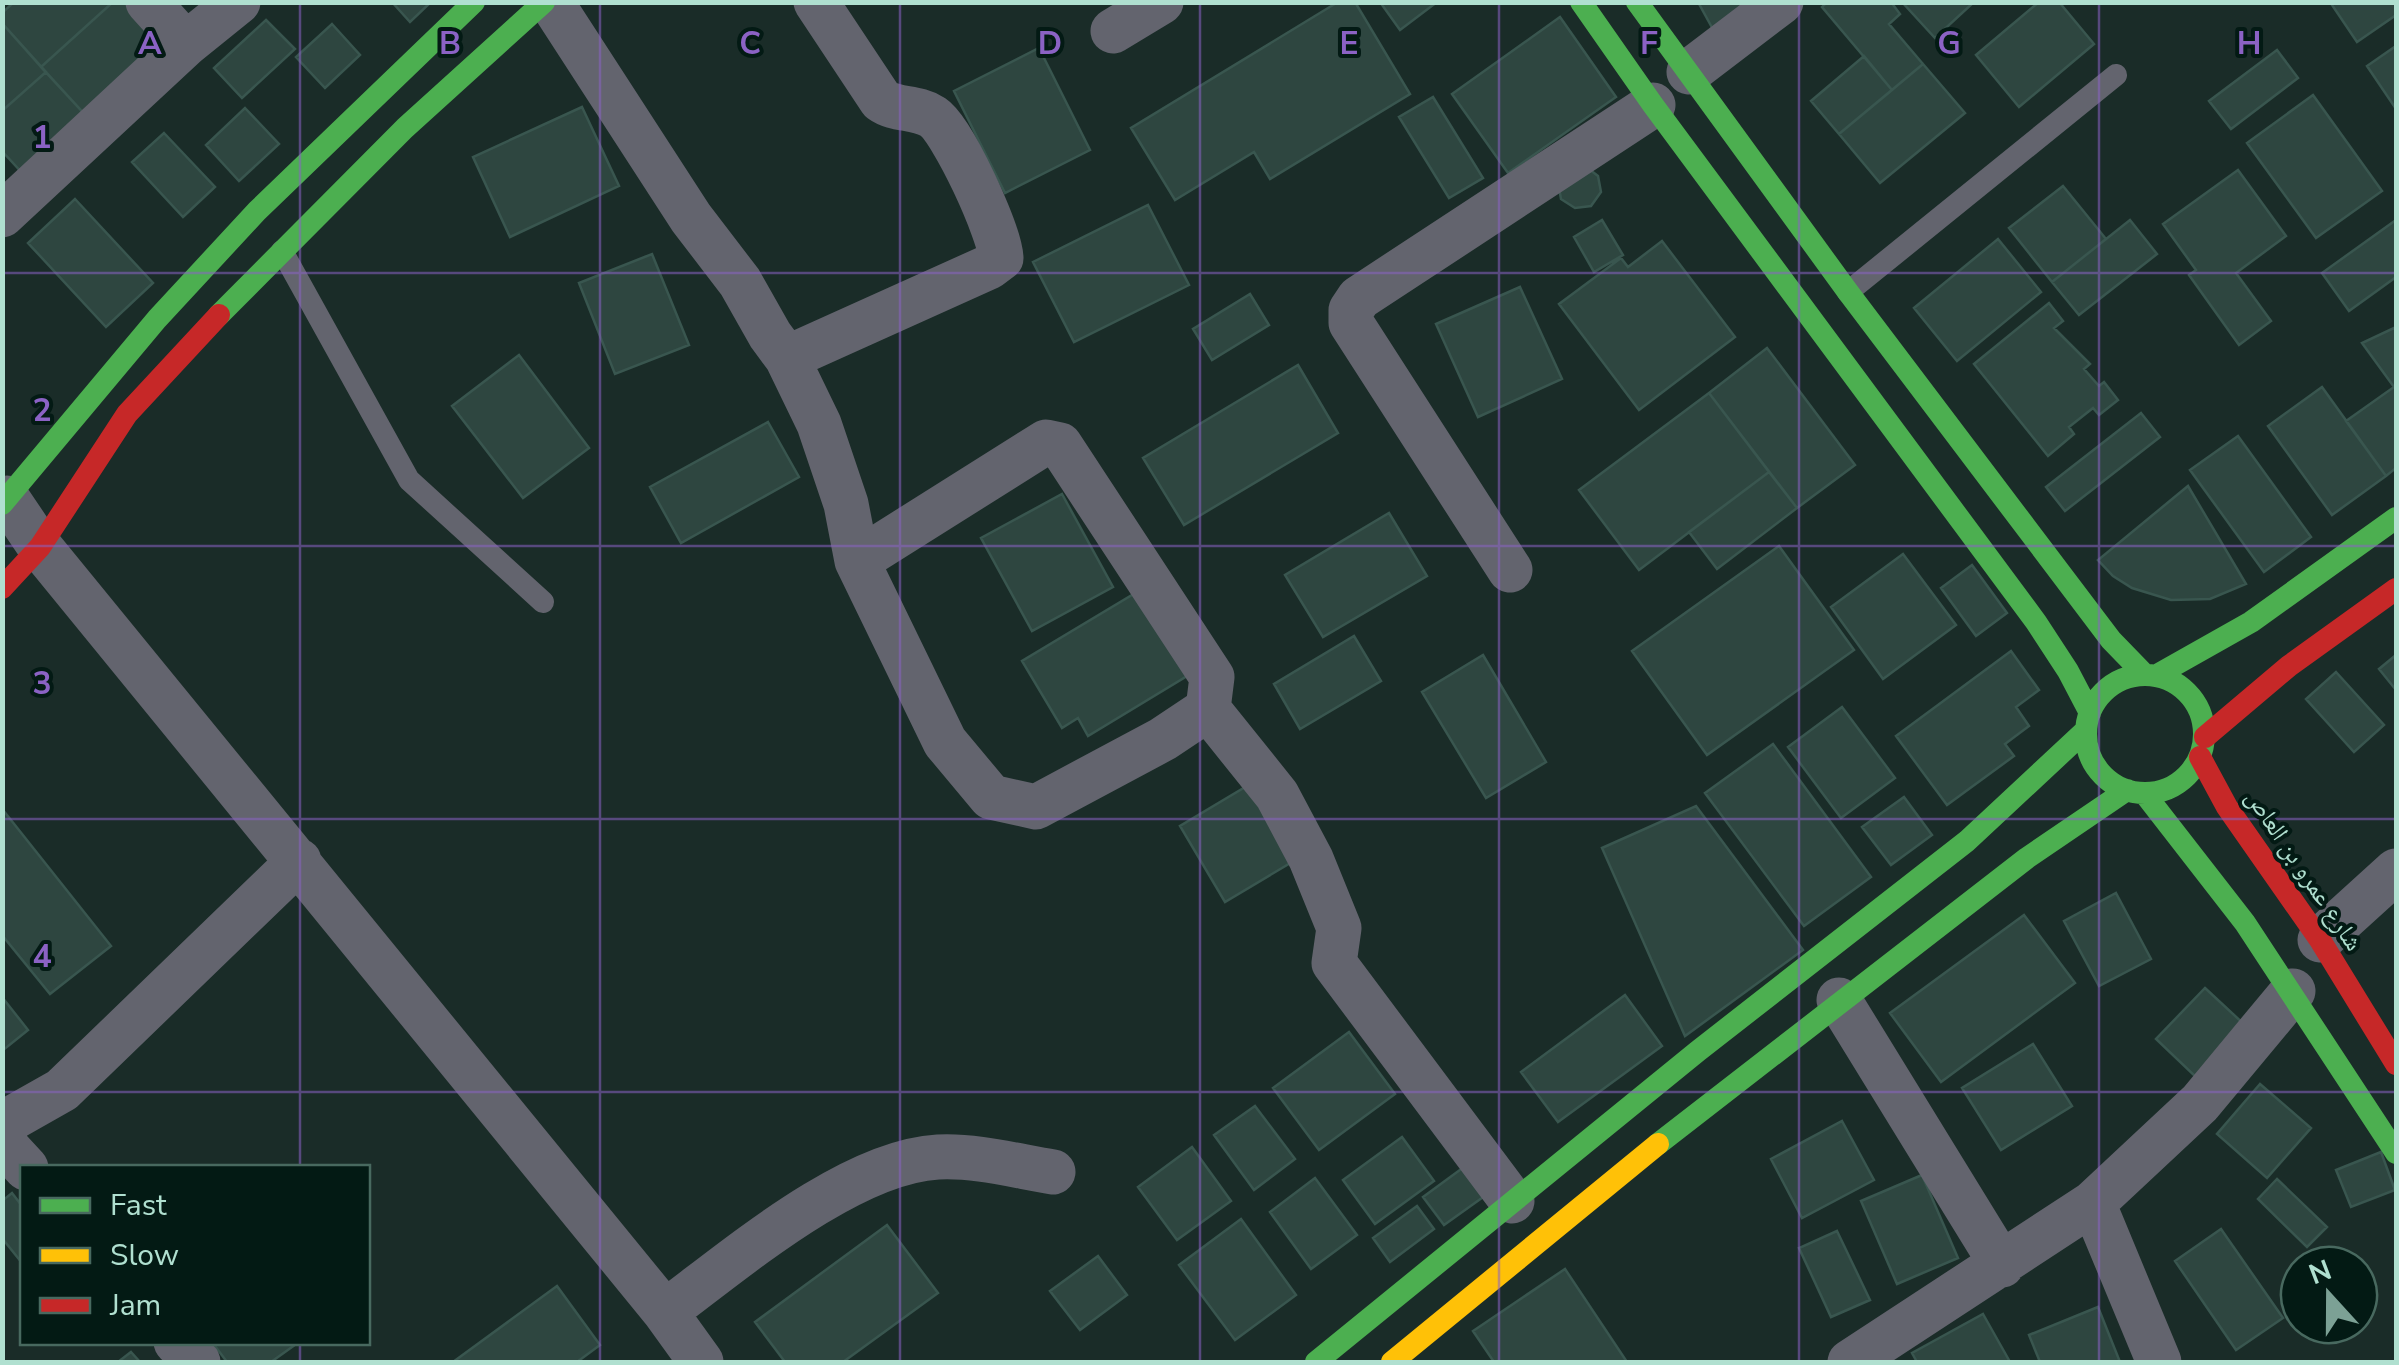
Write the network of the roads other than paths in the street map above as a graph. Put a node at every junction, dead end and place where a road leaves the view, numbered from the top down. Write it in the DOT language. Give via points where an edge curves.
graph roads {
  1 [pos="148,2"];
  2 [pos="238,2"];
  3 [pos="474,2"];
  4 [pos="548,2"];
  5 [pos="816,2"];
  6 [pos="1160,2"];
  7 [pos="1581,2"];
  8 [pos="1637,2"];
  9 [pos="1781,2"];
  10 [pos="1114,31"];
  11 [pos="186,44"];
  12 [pos="1689,72"];
  13 [pos="2116,75"];
  14 [pos="1653,105"];
  15 [pos="3,214"];
  16 [pos="282,251"];
  17 [pos="1848,292"];
  18 [pos="787,358"];
  19 [pos="5,501"];
  20 [pos="2396,518"];
  21 [pos="40,547"];
  22 [pos="857,560"];
  23 [pos="1510,570"];
  24 [pos="2,588"];
  25 [pos="2396,589"];
  26 [pos="543,602"];
  27 [pos="2150,675"];
  28 [pos="1208,710"];
  29 [pos="2088,722"];
  30 [pos="2202,747"];
  31 [pos="2135,791"];
  32 [pos="299,862"];
  33 [pos="2396,871"];
  34 [pos="2320,940"];
  35 [pos="2293,991"];
  36 [pos="1839,1000"];
  37 [pos="2396,1064"];
  38 [pos="2,1124"];
  39 [pos="2,1142"];
  40 [pos="2396,1153"];
  41 [pos="23,1165"];
  42 [pos="1053,1172"];
  43 [pos="1512,1202"];
  44 [pos="2093,1203"];
  45 [pos="2002,1265"];
  46 [pos="665,1312"];
  47 [pos="179,1345"];
  48 [pos="198,1362"];
  49 [pos="701,1362"];
  50 [pos="1316,1362"];
  51 [pos="1392,1362"];
  52 [pos="1850,1362"];
  53 [pos="2159,1362"];
  1 -- 11 [label="street"];
  2 -- 11 [label="street"];
  3 -- 19 [label="street" via="257,210"];
  4 -- 16 [label="street" via="405,128"];
  4 -- 18 [label="street"];
  5 -- 18 [label="street" via="881,100 936,119 975,187 1001,258"];
  6 -- 10 [label="street"];
  7 -- 14 [label="street"];
  8 -- 12 [label="street"];
  9 -- 12 [label="street"];
  11 -- 15 [label="street"];
  12 -- 17 [label="street"];
  13 -- 17 [label="lane"];
  14 -- 23 [label="street" via="1350,310 1351,323"];
  14 -- 29 [label="street" via="2036,622 2068,671"];
  16 -- 21 [label="street" via="127,414"];
  16 -- 26 [label="lane" via="410,480"];
  17 -- 27 [label="street" via="2112,640"];
  18 -- 22 [label="street" via="819,424"];
  19 -- 21 [label="street"];
  20 -- 27 [label="street" via="2250,625"];
  21 -- 24 [label="street"];
  21 -- 32 [label="street"];
  22 -- 28 [label="street" via="944,742 991,797 1036,807"];
  22 -- 28 [label="street" via="1046,442 1060,445 1212,676"];
  25 -- 30 [label="street" via="2288,666"];
  27 -- 29 [label="street" via="2111,686"];
  27 -- 30 [label="street" via="2189,693 2202,714"];
  28 -- 43 [label="street" via="1277,796 1312,860 1340,928 1334,963"];
  29 -- 31 [label="street" via="2094,763 2111,782"];
  29 -- 43 [label="street" via="2043,776"];
  30 -- 31 [label="street" via="2189,774 2173,786"];
  30 -- 34 [label="street, شارع عمرو بن العاص" via="2228,807"];
  31 -- 35 [label="street" via="2182,836"];
  31 -- 36 [label="street" via="2082,816"];
  32 -- 38 [label="street" via="62,1090"];
  32 -- 46 [label="street"];
  33 -- 34 [label="street"];
  34 -- 37 [label="street, شارع عمرو بن العاص"];
  35 -- 40 [label="street"];
  35 -- 44 [label="street" via="2200,1103"];
  36 -- 45 [label="street"];
  36 -- 51 [label="street"];
  39 -- 41 [label="street"];
  42 -- 46 [label="street" via="936,1157 889,1168 808,1206"];
  43 -- 50 [label="street"];
  44 -- 45 [label="street"];
  44 -- 53 [label="street"];
  45 -- 52 [label="street"];
  46 -- 49 [label="street"];
  47 -- 48 [label="street"];
}
